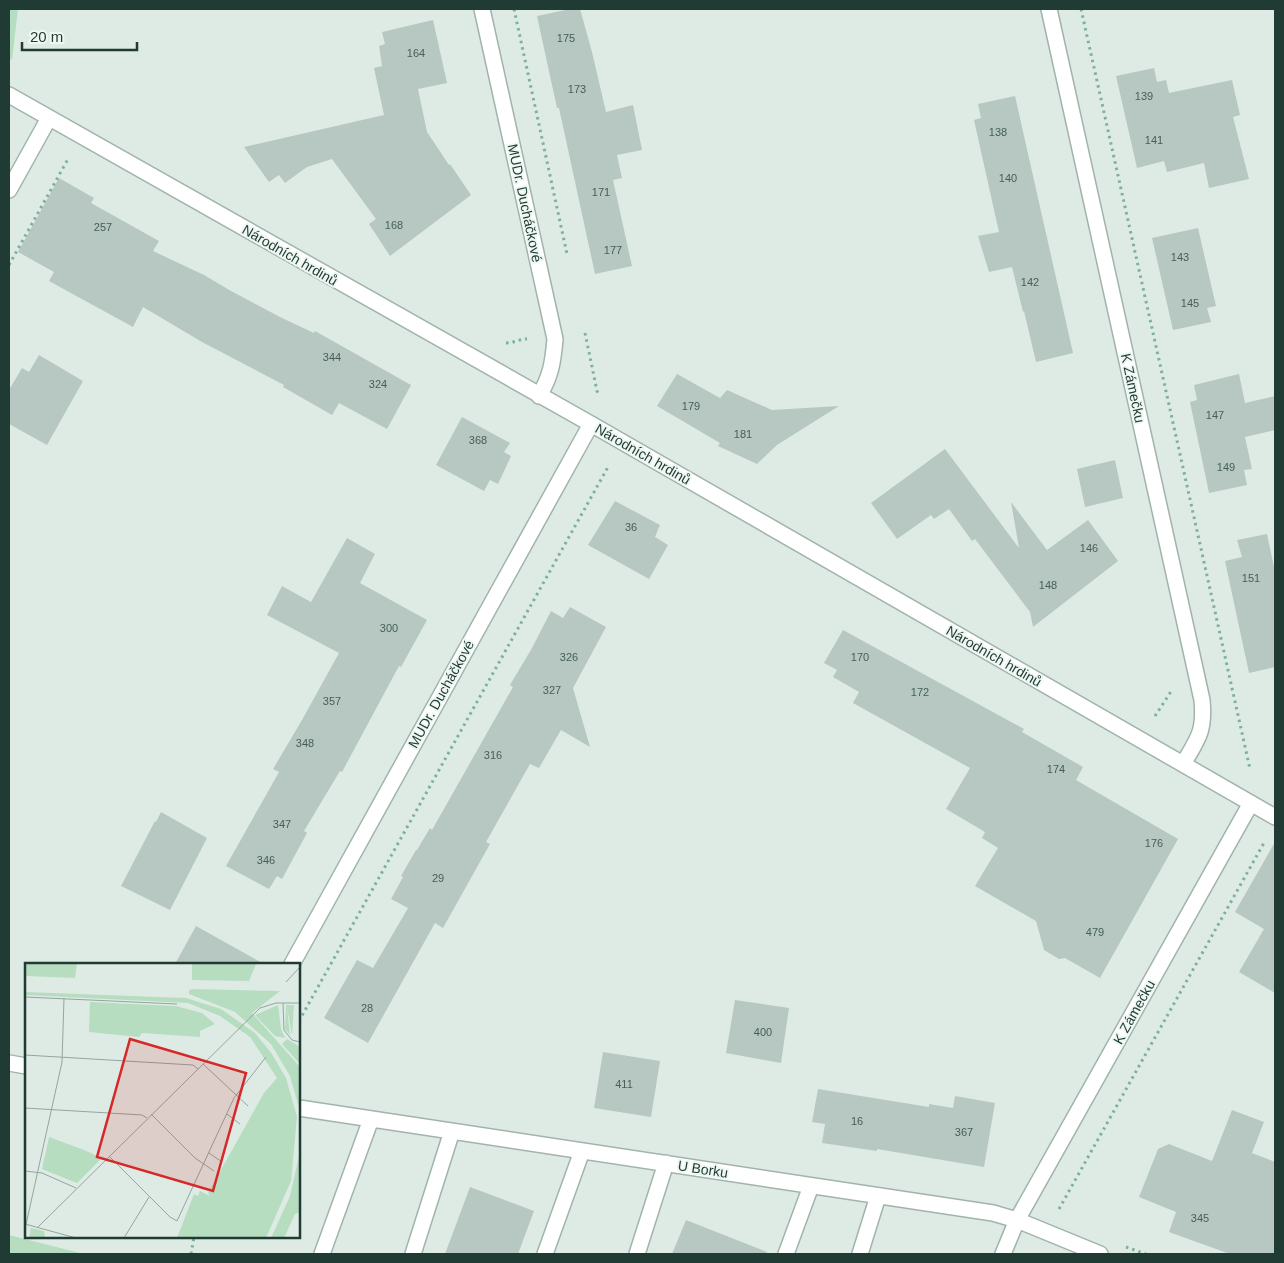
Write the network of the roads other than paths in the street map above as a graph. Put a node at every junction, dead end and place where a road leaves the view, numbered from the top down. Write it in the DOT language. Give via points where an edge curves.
graph roads {
  1 [pos="482,9"];
  2 [pos="1049,9"];
  3 [pos="9,95"];
  4 [pos="49,118"];
  5 [pos="9,190"];
  6 [pos="539,396"];
  7 [pos="590,424"];
  8 [pos="1183,764"];
  9 [pos="1251,803"];
  10 [pos="1275,817"];
  11 [pos="293,963"];
  12 [pos="9,1063"];
  13 [pos="25,1066"];
  14 [pos="300,1108"];
  15 [pos="370,1119"];
  16 [pos="452,1131"];
  17 [pos="582,1151"];
  18 [pos="666,1164"];
  19 [pos="812,1186"];
  20 [pos="878,1196"];
  21 [pos="1017,1220"];
  22 [pos="1091,1253"];
  23 [pos="322,1254"];
  24 [pos="413,1254"];
  25 [pos="545,1254"];
  26 [pos="637,1254"];
  27 [pos="786,1254"];
  28 [pos="860,1254"];
  29 [pos="1003,1254"];
  1 -- 6 [label="street, MUDr. Ducháčkové" via="555,339 552,365"];
  2 -- 8 [label="street, K Zámečku" via="1202,700 1203,724"];
  3 -- 4 [label="street, Národních hrdinů"];
  4 -- 5 [label="street"];
  4 -- 6 [label="street, Národních hrdinů"];
  6 -- 7 [label="street, Národních hrdinů"];
  7 -- 8 [label="street, Národních hrdinů"];
  7 -- 11 [label="street, MUDr. Ducháčkové"];
  8 -- 9 [label="street, Národních hrdinů"];
  9 -- 10 [label="street, Národních hrdinů"];
  9 -- 21 [label="street, K Zámečku"];
  12 -- 13 [label="street"];
  14 -- 15 [label="street, U Borku"];
  15 -- 16 [label="street, U Borku"];
  15 -- 23 [label="street"];
  16 -- 17 [label="street, U Borku"];
  16 -- 24 [label="street"];
  17 -- 18 [label="street, U Borku"];
  17 -- 25 [label="street"];
  18 -- 19 [label="street, U Borku"];
  18 -- 26 [label="street"];
  19 -- 20 [label="street, U Borku"];
  19 -- 27 [label="street"];
  20 -- 21 [label="street, U Borku" via="993,1213"];
  20 -- 28 [label="street"];
  21 -- 22 [label="street, U Borku"];
  21 -- 29 [label="street, K Zámečku"];
}
